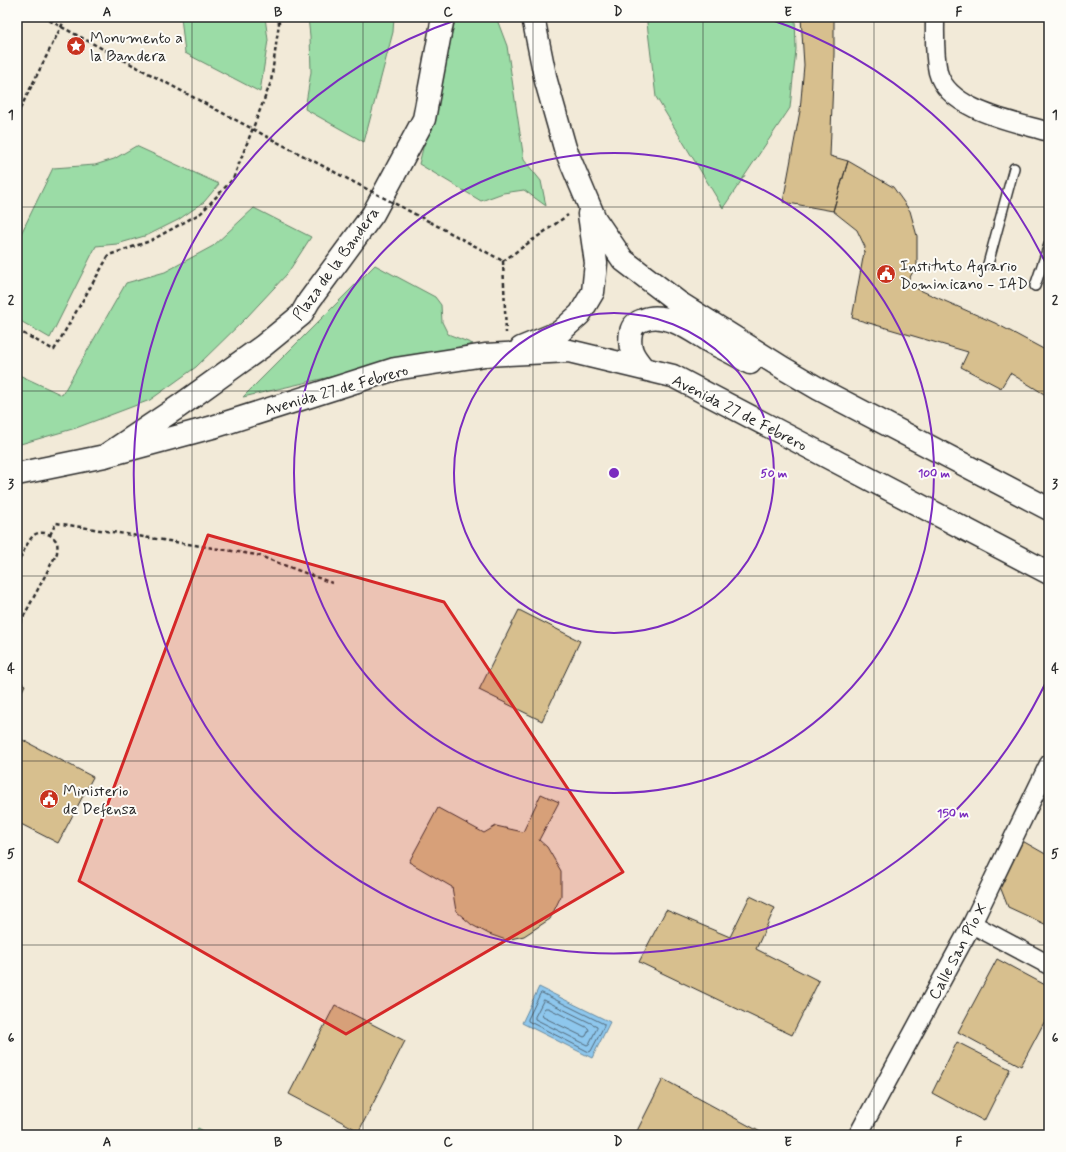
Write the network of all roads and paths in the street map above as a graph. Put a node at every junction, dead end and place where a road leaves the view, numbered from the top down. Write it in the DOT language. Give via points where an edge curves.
graph roads {
  1 [pos="43,17"];
  2 [pos="66,17"];
  3 [pos="278,17"];
  4 [pos="443,17"];
  5 [pos="533,17"];
  6 [pos="549,17"];
  7 [pos="935,17"];
  8 [pos="61,27"];
  9 [pos="546,81"];
  10 [pos="17,116"];
  11 [pos="252,128"];
  12 [pos="1049,132"];
  13 [pos="1014,168"];
  14 [pos="588,200"];
  15 [pos="1049,245"];
  16 [pos="503,262"];
  17 [pos="988,264"];
  18 [pos="1035,286"];
  19 [pos="17,330"];
  20 [pos="507,354"];
  21 [pos="643,368"];
  22 [pos="783,368"];
  23 [pos="106,456"];
  24 [pos="17,474"];
  25 [pos="1049,509"];
  26 [pos="50,535"];
  27 [pos="17,565"];
  28 [pos="1049,573"];
  29 [pos="332,583"];
  30 [pos="17,629"];
  31 [pos="1049,764"];
  32 [pos="972,924"];
  33 [pos="1049,965"];
  34 [pos="858,1135"];
  1 -- 8 [label="path"];
  2 -- 8 [label="path"];
  3 -- 11 [label="path" via="270,82"];
  4 -- 23 [label="highway, Plaza de la Bandera" via="424,119 373,214 301,315 263,346"];
  5 -- 9 [label="highway"];
  6 -- 9 [label="highway"];
  7 -- 12 [label="street" via="938,73 948,91 969,106"];
  8 -- 10 [label="path"];
  8 -- 11 [label="path"];
  9 -- 14 [label="highway" via="565,148"];
  11 -- 16 [label="path, bridge"];
  11 -- 19 [label="path" via="233,179 200,213 150,241 109,255 54,350"];
  13 -- 17 [label="lane"];
  14 -- 16 [label="path"];
  14 -- 20 [label="highway" via="596,263 594,292 580,314 560,332"];
  14 -- 22 [label="highway" via="595,218 623,260 678,302"];
  15 -- 18 [label="lane"];
  16 -- 20 [label="path"];
  20 -- 21 [label="highway, Avenida 27 de Febrero" via="569,351"];
  20 -- 23 [label="highway, Avenida 27 de Febrero" via="395,369"];
  21 -- 22 [label="highway" via="632,355 629,340 631,329 638,321 650,317 667,319 684,326 754,365"];
  21 -- 28 [label="highway, Avenida 27 de Febrero" via="673,376"];
  22 -- 25 [label="highway"];
  23 -- 24 [label="highway, Plaza de la Bandera"];
  26 -- 27 [label="path" via="38,533 32,536"];
  26 -- 29 [label="path" via="56,523 257,555"];
  26 -- 30 [label="path" via="57,544 57,553"];
  31 -- 32 [label="street, Calle San Pío X"];
  32 -- 33 [label="street"];
  32 -- 34 [label="street, Calle San Pío X"];
}
